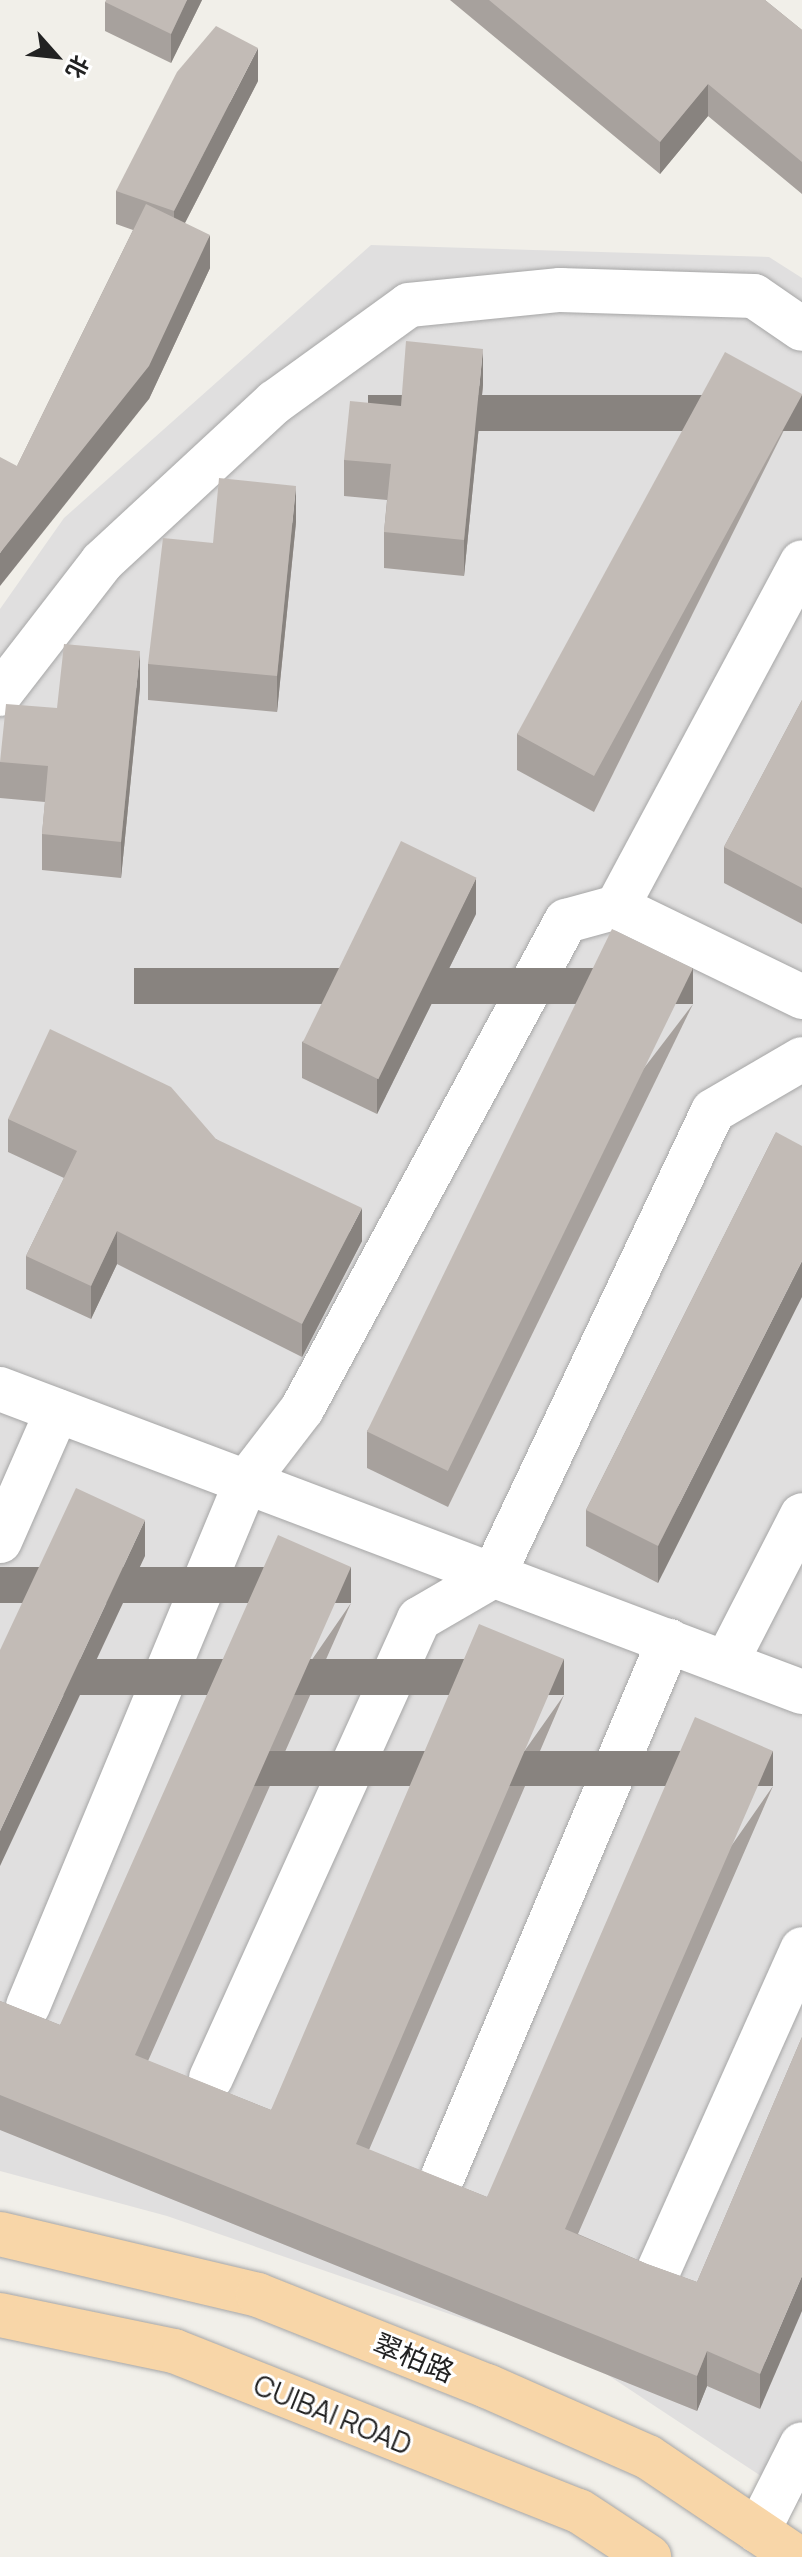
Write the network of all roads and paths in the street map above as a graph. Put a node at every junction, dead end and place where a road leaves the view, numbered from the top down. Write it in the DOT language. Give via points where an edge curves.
graph roads {
  1 [pos="802,329"];
  2 [pos="802,562"];
  3 [pos="0,694"];
  4 [pos="617,907"];
  5 [pos="802,997"];
  6 [pos="802,1059"];
  7 [pos="0,1389"];
  8 [pos="57,1411"];
  9 [pos="246,1482"];
  10 [pos="802,1515"];
  11 [pos="0,1541"];
  12 [pos="493,1576"];
  13 [pos="669,1641"];
  14 [pos="726,1663"];
  15 [pos="802,1692"];
  16 [pos="802,1949"];
  17 [pos="28,2006"];
  18 [pos="211,2078"];
  19 [pos="443,2176"];
  20 [pos="0,2234"];
  21 [pos="656,2276"];
  22 [pos="0,2315"];
  23 [pos="802,2444"];
  24 [pos="758,2531"];
  25 [pos="649,2557"];
  26 [pos="796,2557"];
  1 -- 3 [label="lane" via="754,296 560,290 409,305 275,402 102,562"];
  2 -- 4 [label="lane"];
  4 -- 5 [label="lane"];
  4 -- 9 [label="lane" via="566,921 302,1409"];
  6 -- 12 [label="lane" via="713,1111"];
  7 -- 8 [label="lane"];
  8 -- 9 [label="lane"];
  8 -- 11 [label="lane"];
  9 -- 12 [label="lane"];
  9 -- 17 [label="lane"];
  10 -- 14 [label="lane"];
  12 -- 13 [label="lane"];
  12 -- 18 [label="lane" via="419,1619"];
  13 -- 14 [label="lane"];
  13 -- 19 [label="lane"];
  14 -- 15 [label="lane"];
  16 -- 21 [label="lane"];
  20 -- 24 [label="main road, 翠柏路" via="258,2295 648,2457"];
  22 -- 25 [label="main road, CUIBAI ROAD" via="174,2351 579,2511"];
  23 -- 24 [label="lane"];
  24 -- 26 [label="main road, 翠柏路"];
}
